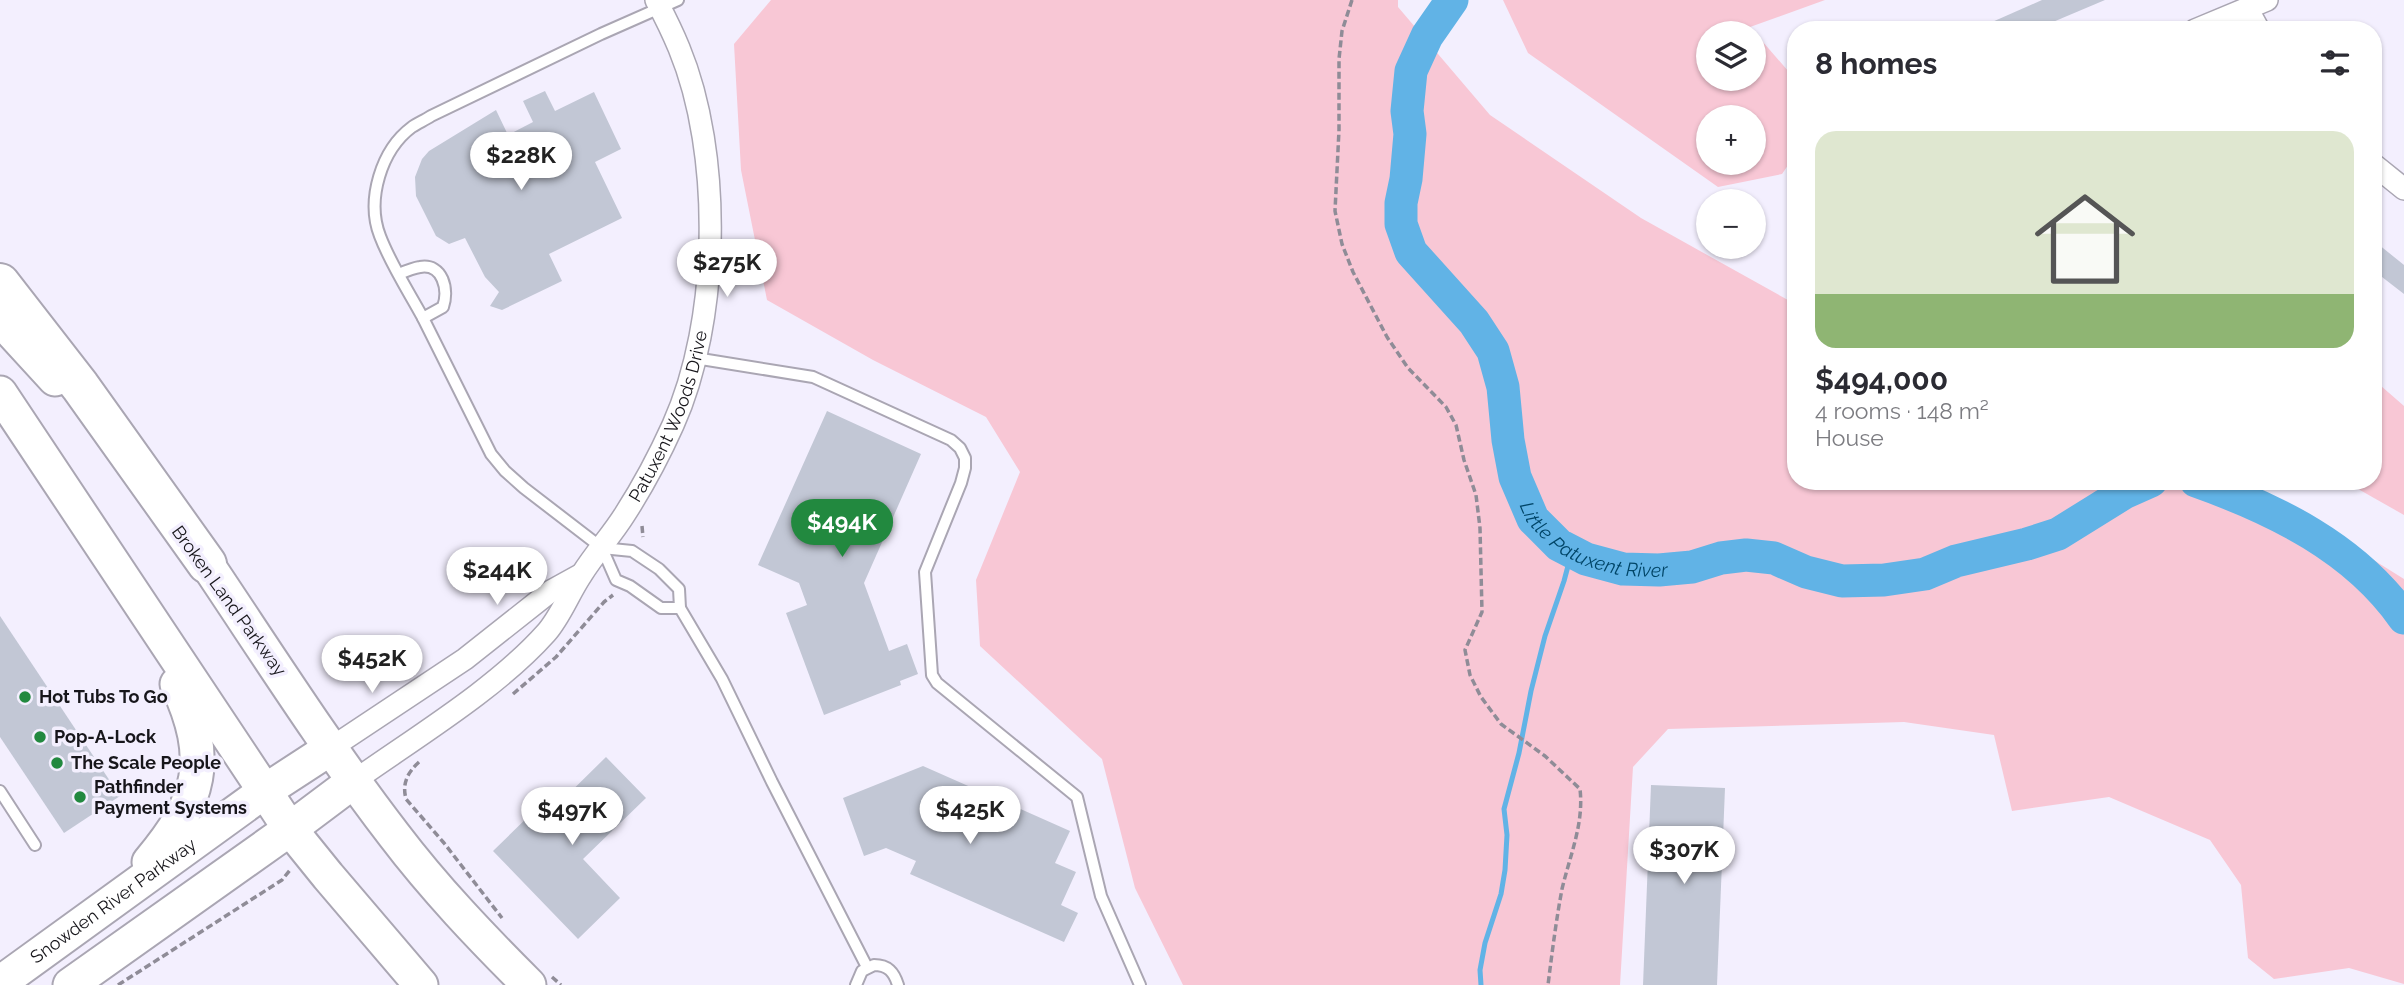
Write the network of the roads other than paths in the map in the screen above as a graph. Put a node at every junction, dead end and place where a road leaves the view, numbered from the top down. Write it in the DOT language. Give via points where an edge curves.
graph roads {
  1 [pos="665,3"];
  2 [pos="2257,4"];
  3 [pos="2216,21"];
  4 [pos="2382,171"];
  5 [pos="2404,189"];
  6 [pos="399,274"];
  7 [pos="0,283"];
  8 [pos="423,318"];
  9 [pos="0,319"];
  10 [pos="695,358"];
  11 [pos="0,393"];
  12 [pos="602,548"];
  13 [pos="207,564"];
  14 [pos="582,573"];
  15 [pos="680,608"];
  16 [pos="142,609"];
  17 [pos="331,748"];
  18 [pos="354,781"];
  19 [pos="0,791"];
  20 [pos="265,791"];
  21 [pos="290,829"];
  22 [pos="36,845"];
  23 [pos="118,898"];
  24 [pos="867,967"];
  25 [pos="536,977"];
  26 [pos="0,983"];
  27 [pos="70,985"];
  28 [pos="421,985"];
  29 [pos="856,985"];
  30 [pos="898,985"];
  31 [pos="1140,985"];
  1 -- 6 [label="lane" via="411,128 386,160 375,199 379,235"];
  1 -- 10 [label="street, Patuxent Woods Drive" via="689,77 707,160 708,281"];
  2 -- 3 [label="street"];
  4 -- 5 [label="street"];
  6 -- 8 [label="lane"];
  6 -- 8 [label="lane" via="424,266 438,271 442,278 446,291 443,307"];
  7 -- 13 [label="highway"];
  8 -- 12 [label="lane" via="491,454 524,488"];
  9 -- 13 [label="main road, Broken Land Parkway" via="71,397"];
  10 -- 12 [label="street, Patuxent Woods Drive" via="656,461"];
  10 -- 31 [label="lane" via="813,377 960,448 965,458 961,483 925,572 932,675 1077,797 1101,896"];
  11 -- 16 [label="main road"];
  12 -- 14 [label="street, Patuxent Woods Drive"];
  12 -- 15 [label="lane" via="617,580 661,608"];
  12 -- 15 [label="lane" via="632,551 659,569 679,589"];
  13 -- 17 [label="main road, Broken Land Parkway"];
  14 -- 17 [label="street, Patuxent Woods Drive" via="551,591 465,659"];
  14 -- 18 [label="street, Patuxent Woods Drive" via="548,631 522,658"];
  15 -- 24 [label="lane" via="722,679"];
  16 -- 20 [label="main road"];
  16 -- 23 [label="main road" via="193,724 198,746 196,771 191,796 171,835"];
  17 -- 18 [label="main road, Broken Land Parkway"];
  17 -- 20 [label="main road, Snowden River Parkway"];
  18 -- 21 [label="main road"];
  18 -- 25 [label="main road, Broken Land Parkway" via="458,913"];
  19 -- 22 [label="lane"];
  20 -- 21 [label="main road"];
  20 -- 23 [label="main road, Snowden River Parkway"];
  21 -- 27 [label="main road"];
  21 -- 28 [label="main road"];
  23 -- 26 [label="main road, Snowden River Parkway"];
  24 -- 29 [label="lane"];
  24 -- 30 [label="lane" via="889,968"];
}
